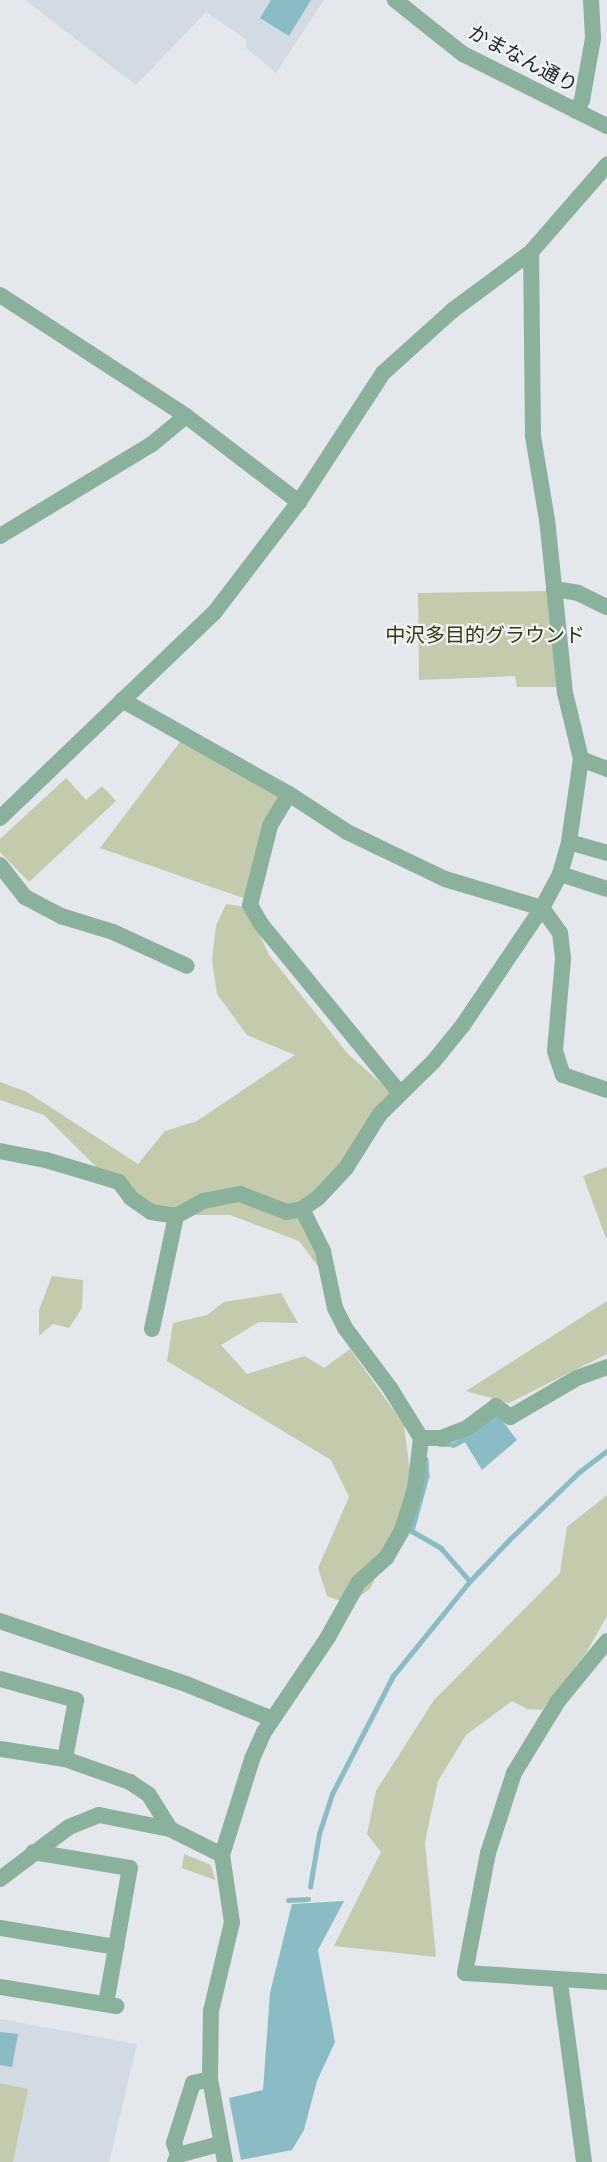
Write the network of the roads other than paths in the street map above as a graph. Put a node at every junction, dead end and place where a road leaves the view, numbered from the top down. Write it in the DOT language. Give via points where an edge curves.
graph roads {
  1 [pos="395,0"];
  2 [pos="591,0"];
  3 [pos="576,111"];
  4 [pos="607,126"];
  5 [pos="607,165"];
  6 [pos="531,252"];
  7 [pos="0,295"];
  8 [pos="186,416"];
  9 [pos="299,502"];
  10 [pos="0,536"];
  11 [pos="554,588"];
  12 [pos="607,607"];
  13 [pos="122,700"];
  14 [pos="582,759"];
  15 [pos="607,769"];
  16 [pos="289,794"];
  17 [pos="0,818"];
  18 [pos="569,842"];
  19 [pos="607,853"];
  20 [pos="0,865"];
  21 [pos="560,874"];
  22 [pos="607,889"];
  23 [pos="542,908"];
  24 [pos="187,966"];
  25 [pos="607,1090"];
  26 [pos="400,1093"];
  27 [pos="0,1151"];
  28 [pos="302,1209"];
  29 [pos="176,1216"];
  30 [pos="152,1329"];
  31 [pos="607,1367"];
  32 [pos="420,1438"];
  33 [pos="0,1621"];
  34 [pos="607,1641"];
  35 [pos="0,1679"];
  36 [pos="272,1719"];
  37 [pos="0,1749"];
  38 [pos="65,1758"];
  39 [pos="170,1829"];
  40 [pos="33,1852"];
  41 [pos="222,1855"];
  42 [pos="3,1872"];
  43 [pos="0,1928"];
  44 [pos="116,1947"];
  45 [pos="560,1982"];
  46 [pos="607,1982"];
  47 [pos="0,1987"];
  48 [pos="210,2079"];
  49 [pos="220,2144"];
  50 [pos="177,2158"];
  51 [pos="225,2162"];
  52 [pos="584,2162"];
  1 -- 3 [label="street, かまなん通り" via="463,54"];
  2 -- 3 [label="street" via="593,38 582,100"];
  3 -- 4 [label="street, かまなん通り"];
  5 -- 6 [label="street"];
  6 -- 9 [label="street" via="453,310 383,373"];
  6 -- 11 [label="street" via="533,436"];
  7 -- 8 [label="street"];
  8 -- 9 [label="street"];
  8 -- 10 [label="street" via="152,444"];
  9 -- 13 [label="street" via="214,613"];
  11 -- 12 [label="street"];
  11 -- 14 [label="street" via="565,693"];
  13 -- 16 [label="street"];
  13 -- 17 [label="street"];
  14 -- 15 [label="street"];
  14 -- 18 [label="street"];
  16 -- 23 [label="street" via="347,832 445,879"];
  16 -- 26 [label="street" via="270,826 250,905 261,924"];
  18 -- 19 [label="street"];
  18 -- 21 [label="street"];
  20 -- 24 [label="street" via="25,897"];
  21 -- 22 [label="street"];
  21 -- 23 [label="street"];
  23 -- 25 [label="street" via="560,933 563,959 555,1051 563,1075"];
  23 -- 26 [label="street" via="463,1025"];
  26 -- 28 [label="street" via="380,1114 346,1168"];
  27 -- 29 [label="street" via="119,1182 131,1198 151,1212"];
  28 -- 29 [label="street" via="287,1212 240,1194 203,1201"];
  28 -- 32 [label="street" via="323,1251 335,1308 345,1328 390,1388"];
  29 -- 30 [label="street"];
  31 -- 32 [label="street" via="577,1378 510,1416 496,1406 467,1428 441,1438"];
  32 -- 36 [label="street" via="415,1489 402,1530 386,1558 358,1583 328,1637"];
  33 -- 36 [label="street" via="186,1684"];
  34 -- 45 [label="street" via="558,1701 514,1773 488,1853 465,1973"];
  35 -- 38 [label="street" via="76,1700"];
  36 -- 41 [label="street" via="252,1759"];
  37 -- 38 [label="street"];
  38 -- 39 [label="street" via="130,1782 149,1795"];
  39 -- 40 [label="street" via="99,1815 69,1827"];
  39 -- 41 [label="street"];
  40 -- 42 [label="street"];
  40 -- 44 [label="street" via="130,1868"];
  41 -- 48 [label="street" via="232,1922 211,2011"];
  43 -- 44 [label="street"];
  44 -- 47 [label="street" via="111,2005"];
  45 -- 46 [label="street"];
  45 -- 52 [label="street"];
  48 -- 49 [label="street"];
  48 -- 50 [label="street" via="193,2083 174,2143"];
  49 -- 50 [label="street"];
  49 -- 51 [label="street"];
}
